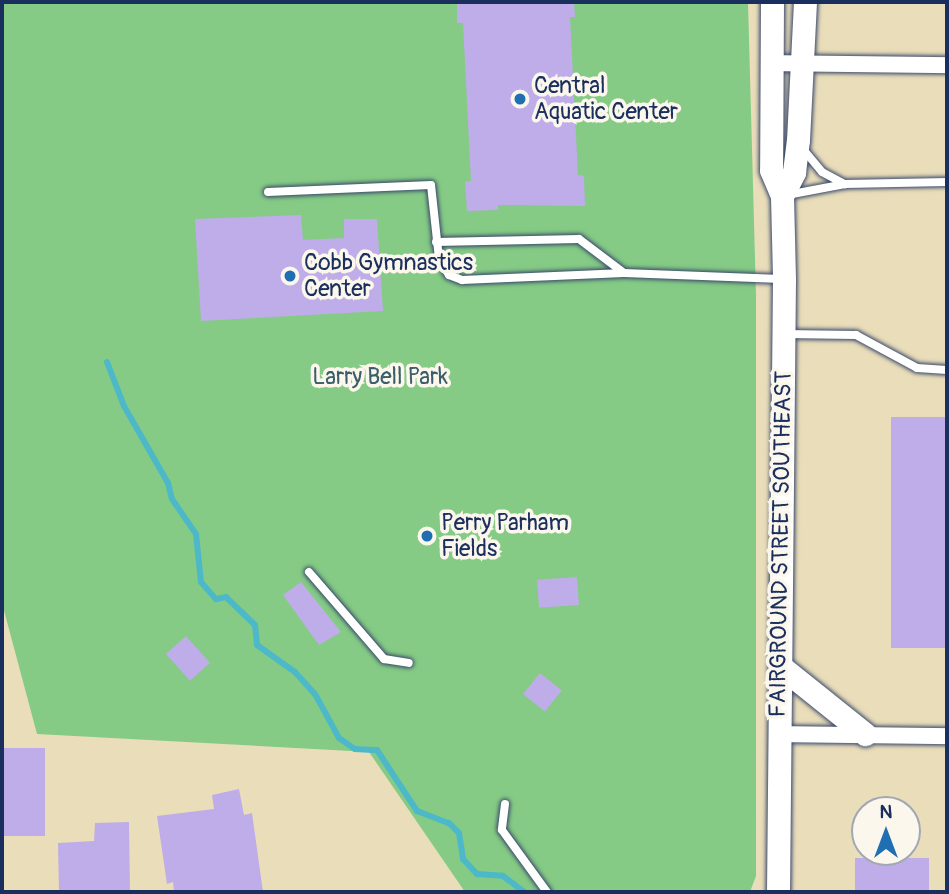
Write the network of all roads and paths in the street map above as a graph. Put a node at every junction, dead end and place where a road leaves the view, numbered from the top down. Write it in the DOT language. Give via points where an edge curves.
graph roads {
  1 [pos="772,2"];
  2 [pos="805,2"];
  3 [pos="771,63"];
  4 [pos="803,63"];
  5 [pos="947,65"];
  6 [pos="797,141"];
  7 [pos="947,182"];
  8 [pos="845,184"];
  9 [pos="268,192"];
  10 [pos="782,196"];
  11 [pos="436,242"];
  12 [pos="624,273"];
  13 [pos="783,279"];
  14 [pos="783,334"];
  15 [pos="947,370"];
  16 [pos="310,572"];
  17 [pos="409,663"];
  18 [pos="779,666"];
  19 [pos="779,734"];
  20 [pos="865,734"];
  21 [pos="947,736"];
  22 [pos="505,804"];
  23 [pos="547,892"];
  24 [pos="778,892"];
  1 -- 3 [label="main road, FAIRGROUND STREET SOUTHEAST"];
  2 -- 4 [label="main road, FAIRGROUND STREET SOUTHEAST"];
  3 -- 4 [label="street"];
  3 -- 10 [label="main road, FAIRGROUND STREET SOUTHEAST" via="771,170"];
  4 -- 5 [label="street"];
  4 -- 6 [label="main road, FAIRGROUND STREET SOUTHEAST"];
  6 -- 8 [label="lane" via="822,172"];
  6 -- 10 [label="main road, FAIRGROUND STREET SOUTHEAST" via="794,172"];
  7 -- 8 [label="lane"];
  8 -- 10 [label="lane"];
  9 -- 11 [label="lane" via="431,185"];
  10 -- 13 [label="main road, FAIRGROUND STREET SOUTHEAST"];
  11 -- 12 [label="lane" via="579,239"];
  11 -- 12 [label="lane" via="444,268 462,280"];
  12 -- 13 [label="lane"];
  13 -- 14 [label="main road, FAIRGROUND STREET SOUTHEAST"];
  14 -- 15 [label="lane" via="856,335 917,368"];
  14 -- 18 [label="main road, FAIRGROUND STREET SOUTHEAST"];
  16 -- 17 [label="lane" via="384,659"];
  18 -- 19 [label="main road, FAIRGROUND STREET SOUTHEAST"];
  18 -- 20 [label="main road"];
  19 -- 20 [label="street"];
  19 -- 24 [label="main road, FAIRGROUND STREET SOUTHEAST"];
  20 -- 21 [label="street"];
  22 -- 23 [label="lane" via="502,830"];
}
